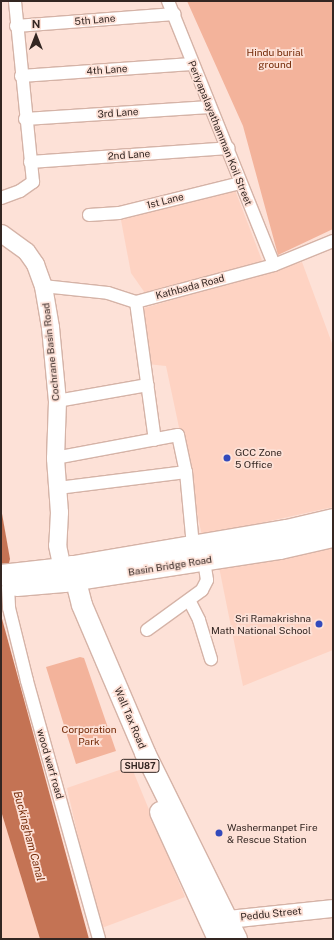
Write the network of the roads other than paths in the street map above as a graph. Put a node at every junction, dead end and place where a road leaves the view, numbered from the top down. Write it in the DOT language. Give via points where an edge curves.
graph roads {
  1 [pos="15,1"];
  2 [pos="168,1"];
  3 [pos="174,14"];
  4 [pos="16,26"];
  5 [pos="192,64"];
  6 [pos="21,76"];
  7 [pos="210,107"];
  8 [pos="25,119"];
  9 [pos="228,148"];
  10 [pos="30,162"];
  11 [pos="240,183"];
  12 [pos="1,198"];
  13 [pos="89,215"];
  14 [pos="1,233"];
  15 [pos="333,241"];
  16 [pos="274,265"];
  17 [pos="43,286"];
  18 [pos="136,302"];
  19 [pos="148,385"];
  20 [pos="57,401"];
  21 [pos="155,440"];
  22 [pos="56,458"];
  23 [pos="186,472"];
  24 [pos="58,488"];
  25 [pos="333,519"];
  26 [pos="333,537"];
  27 [pos="278,541"];
  28 [pos="199,553"];
  29 [pos="68,574"];
  30 [pos="5,582"];
  31 [pos="189,600"];
  32 [pos="147,630"];
  33 [pos="211,659"];
  34 [pos="333,908"];
  35 [pos="219,927"];
  36 [pos="99,939"];
  37 [pos="237,939"];
  1 -- 4 [label="street"];
  2 -- 3 [label="street, Periyapalayathamman Koil Street"];
  3 -- 4 [label="street, 5th Lane"];
  3 -- 5 [label="street, Periyapalayathamman Koil Street"];
  4 -- 6 [label="street"];
  5 -- 6 [label="street, 4th Lane"];
  5 -- 7 [label="street, Periyapalayathamman Koil Street"];
  6 -- 8 [label="street"];
  7 -- 8 [label="street, 3rd Lane"];
  7 -- 9 [label="street, Periyapalayathamman Koil Street"];
  8 -- 10 [label="street"];
  9 -- 10 [label="street, 2nd Lane"];
  9 -- 11 [label="street, Periyapalayathamman Koil Street"];
  10 -- 12 [label="street" via="33,182 20,191"];
  11 -- 13 [label="street, 1st Lane" via="119,213"];
  11 -- 16 [label="street, Periyapalayathamman Koil Street"];
  14 -- 17 [label="main road, Cochrane Basin Road" via="26,251 35,264"];
  15 -- 16 [label="street, Kathbada Road"];
  16 -- 18 [label="street, Kathbada Road"];
  17 -- 18 [label="street" via="108,293"];
  17 -- 20 [label="main road, Cochrane Basin Road"];
  18 -- 19 [label="street"];
  19 -- 20 [label="street"];
  19 -- 21 [label="street"];
  20 -- 22 [label="main road, Cochrane Basin Road"];
  21 -- 22 [label="street"];
  21 -- 23 [label="street" via="178,435"];
  22 -- 24 [label="main road, Cochrane Basin Road"];
  23 -- 24 [label="street"];
  23 -- 28 [label="street"];
  24 -- 29 [label="main road, Cochrane Basin Road" via="57,545"];
  25 -- 27 [label="main road"];
  26 -- 27 [label="main road"];
  27 -- 28 [label="main road, Basin Bridge Road"];
  28 -- 29 [label="main road, Basin Bridge Road"];
  28 -- 31 [label="street" via="207,580 202,590"];
  29 -- 30 [label="main road, Basin Bridge Road"];
  29 -- 35 [label="main road, Wall Tax Road / SHU87"];
  30 -- 36 [label="street, wood warf road" via="28,682"];
  31 -- 32 [label="street"];
  31 -- 33 [label="street" via="200,620"];
  34 -- 35 [label="main road, Peddu Street"];
  35 -- 37 [label="main road, Wall Tax Road / SHU87"];
}
